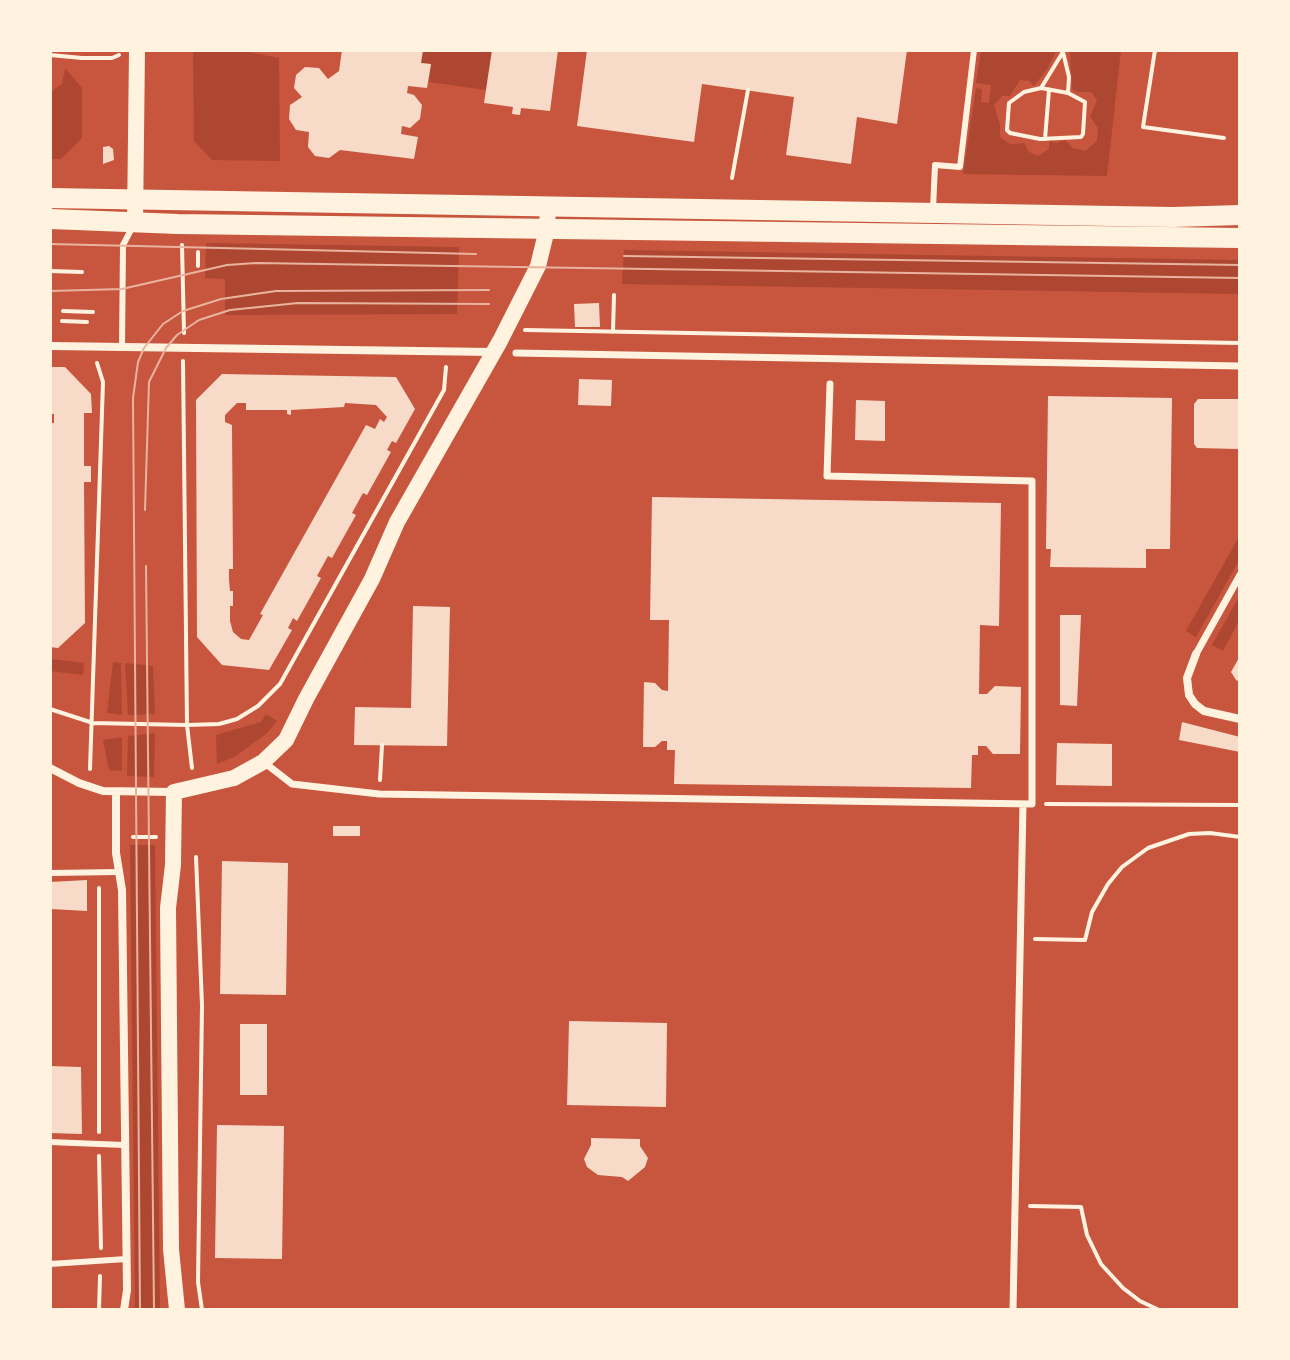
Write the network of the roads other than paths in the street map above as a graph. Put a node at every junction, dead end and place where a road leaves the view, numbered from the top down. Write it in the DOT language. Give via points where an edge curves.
graph roads {
  1 [pos="974,50"];
  2 [pos="129,52"];
  3 [pos="50,198"];
  4 [pos="135,198"];
  5 [pos="548,206"];
  6 [pos="933,212"];
  7 [pos="1240,215"];
  8 [pos="50,219"];
  9 [pos="135,223"];
  10 [pos="547,229"];
  11 [pos="1240,238"];
  12 [pos="50,346"];
  13 [pos="122,348"];
  14 [pos="493,352"];
  15 [pos="516,353"];
  16 [pos="1240,366"];
  17 [pos="830,384"];
  18 [pos="1240,575"];
  19 [pos="1196,654"];
  20 [pos="1240,719"];
  21 [pos="263,762"];
  22 [pos="50,768"];
  23 [pos="174,792"];
  24 [pos="116,793"];
  25 [pos="1028,804"];
  26 [pos="119,872"];
  27 [pos="50,873"];
  28 [pos="50,1142"];
  29 [pos="124,1145"];
  30 [pos="126,1259"];
  31 [pos="50,1264"];
  32 [pos="124,1310"];
  33 [pos="177,1310"];
  34 [pos="1013,1310"];
  1 -- 6 [label="lane" via="960,167 935,165"];
  2 -- 4 [label="main road"];
  3 -- 4 [label="main road"];
  4 -- 5 [label="main road"];
  4 -- 9 [label="main road"];
  5 -- 6 [label="main road"];
  5 -- 10 [label="main road"];
  6 -- 7 [label="main road"];
  8 -- 9 [label="main road"];
  9 -- 10 [label="main road"];
  9 -- 13 [label="lane" via="123,245"];
  10 -- 11 [label="main road"];
  10 -- 14 [label="main road" via="538,266"];
  12 -- 13 [label="street"];
  13 -- 14 [label="street"];
  14 -- 15 [label="lane"];
  14 -- 21 [label="main road" via="397,522 286,740"];
  15 -- 16 [label="street"];
  17 -- 25 [label="street" via="827,476 1032,481"];
  18 -- 19 [label="street"];
  19 -- 20 [label="street" via="1187,685 1195,704 1215,715"];
  21 -- 23 [label="main road" via="234,778"];
  21 -- 25 [label="street" via="292,784 379,794"];
  22 -- 24 [label="street"];
  23 -- 24 [label="street"];
  23 -- 33 [label="main road" via="168,908 171,1249"];
  24 -- 26 [label="street"];
  25 -- 34 [label="street"];
  26 -- 27 [label="lane"];
  26 -- 29 [label="street"];
  28 -- 29 [label="lane"];
  29 -- 30 [label="street"];
  30 -- 31 [label="lane"];
  30 -- 32 [label="street"];
}
